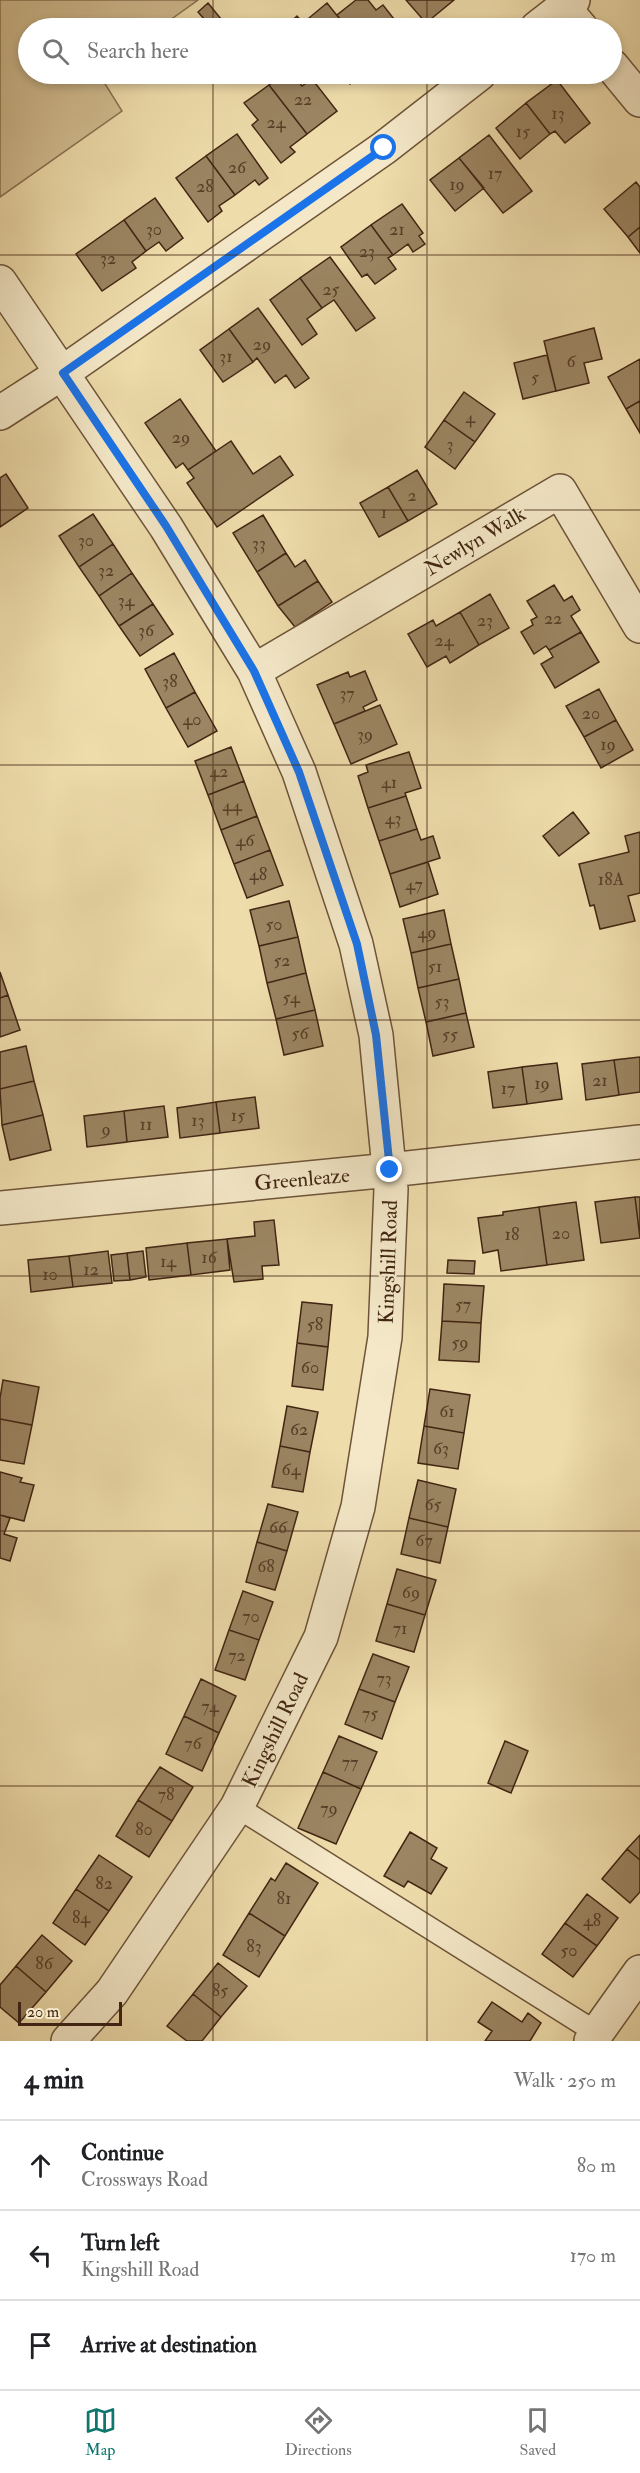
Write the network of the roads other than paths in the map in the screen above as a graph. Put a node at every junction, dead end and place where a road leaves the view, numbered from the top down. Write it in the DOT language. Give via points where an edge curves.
graph roads {
  1 [pos="622,78"];
  2 [pos="466,84"];
  3 [pos="640,100"];
  4 [pos="0,282"];
  5 [pos="63,373"];
  6 [pos="0,413"];
  7 [pos="640,626"];
  8 [pos="254,671"];
  9 [pos="640,1142"];
  10 [pos="390,1170"];
  11 [pos="0,1208"];
  12 [pos="237,1808"];
  13 [pos="640,1972"];
  14 [pos="594,2037"];
  15 [pos="68,2041"];
  1 -- 3 [label="street"];
  2 -- 5 [label="street" via="384,148"];
  4 -- 5 [label="street, Kingshill Road"];
  5 -- 6 [label="street"];
  5 -- 8 [label="street, Kingshill Road" via="166,526"];
  7 -- 8 [label="street, Newlyn Walk" via="560,491"];
  8 -- 10 [label="street, Kingshill Road" via="299,772 357,944 376,1035"];
  9 -- 10 [label="street, Greenleaze"];
  10 -- 11 [label="street, Greenleaze"];
  10 -- 12 [label="street, Kingshill Road" via="386,1337 358,1507 321,1637"];
  12 -- 14 [label="lane"];
  12 -- 15 [label="street, Kingshill Road" via="112,1992"];
  13 -- 14 [label="street"];
}
